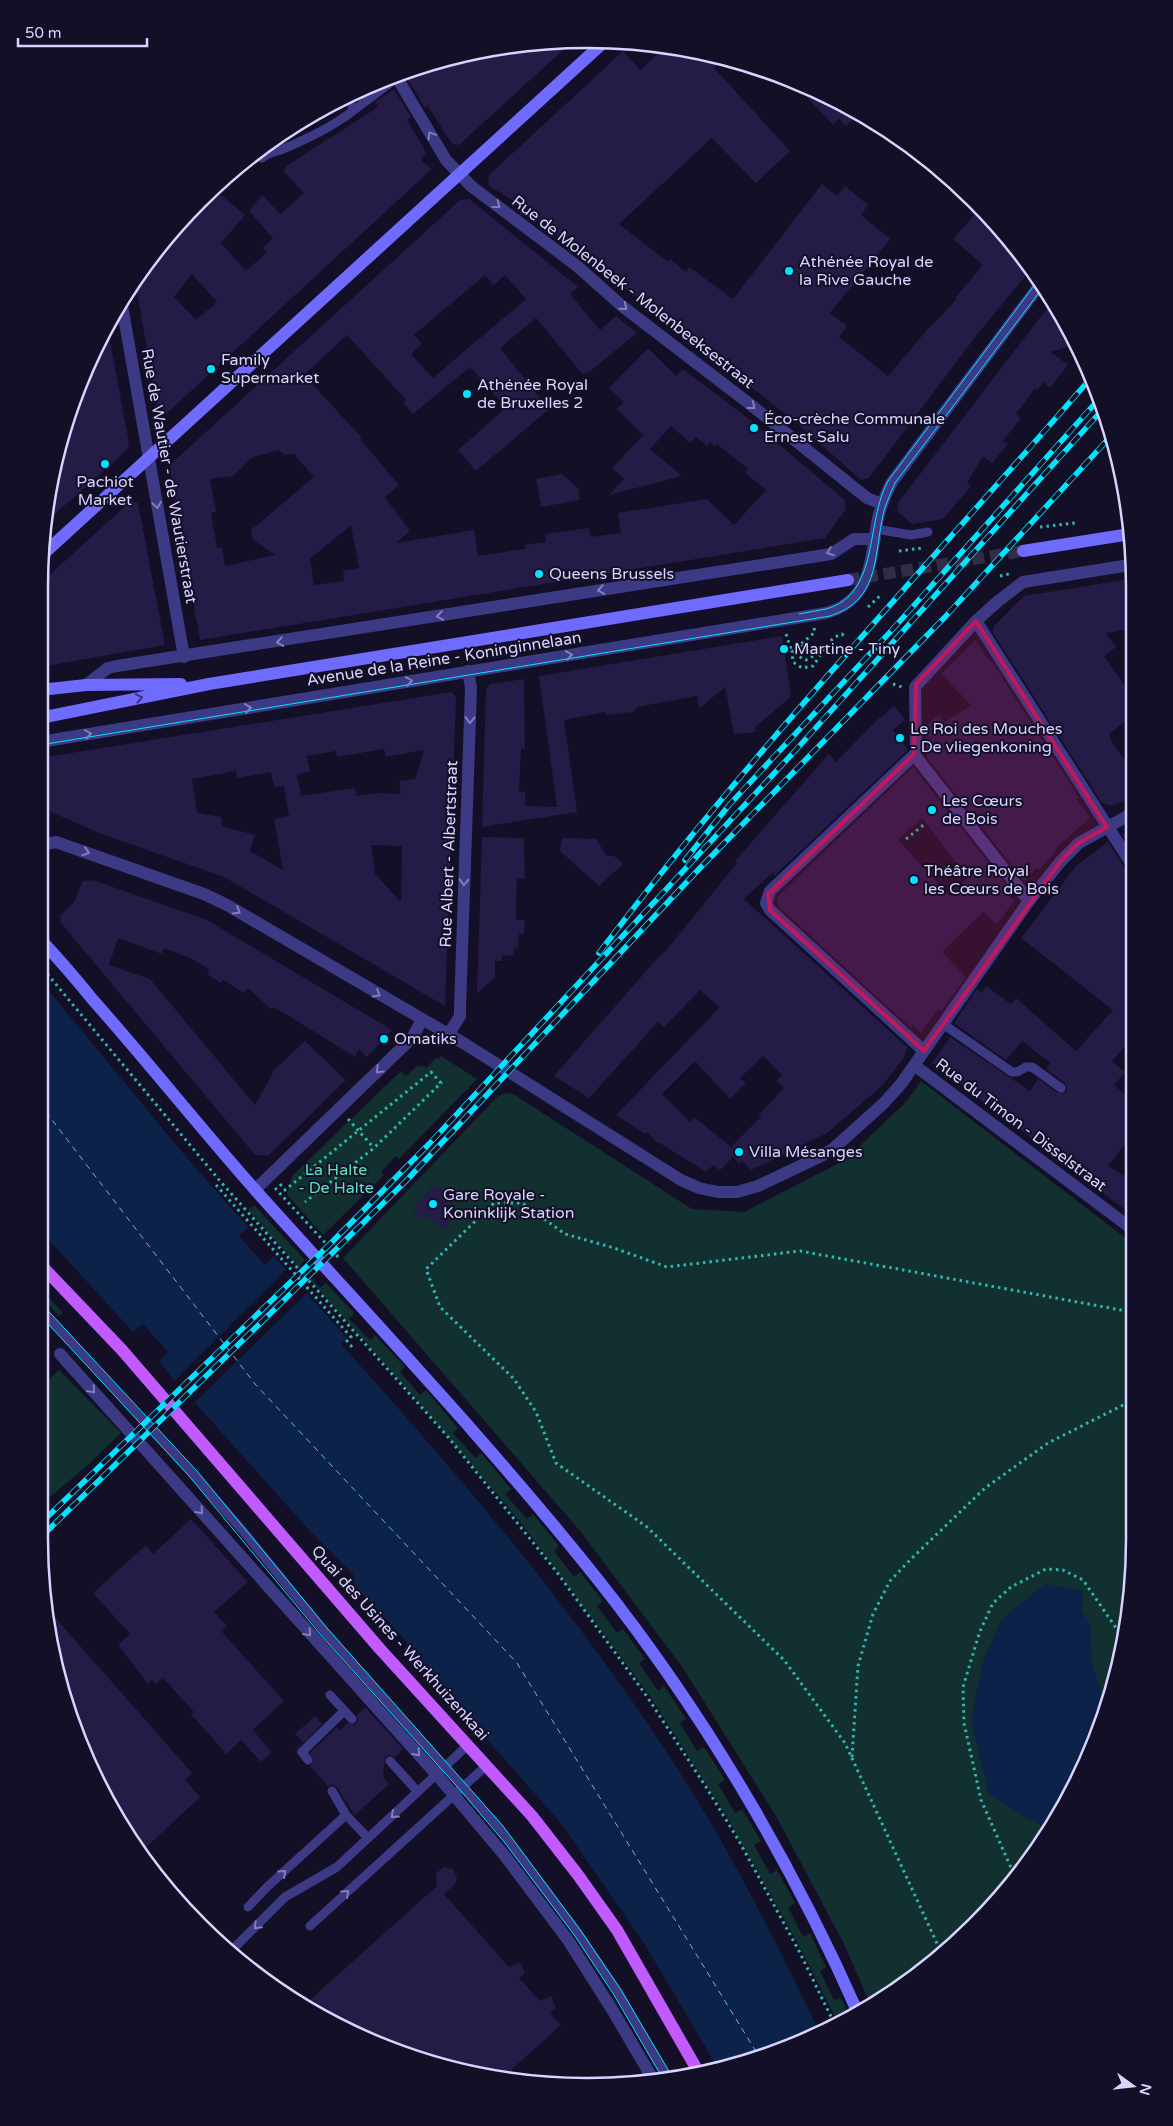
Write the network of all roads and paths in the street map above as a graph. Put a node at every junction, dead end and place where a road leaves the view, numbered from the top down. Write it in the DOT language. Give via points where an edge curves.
graph roads {
  1 [pos="597,48"];
  2 [pos="396,83"];
  3 [pos="379,89"];
  4 [pos="350,102"];
  5 [pos="354,110"];
  6 [pos="262,158"];
  7 [pos="459,174"];
  8 [pos="1036,289"];
  9 [pos="123,312"];
  10 [pos="149,457"];
  11 [pos="882,504"];
  12 [pos="1075,523"];
  13 [pos="1040,527"];
  14 [pos="928,532"];
  15 [pos="876,534"];
  16 [pos="1123,535"];
  17 [pos="49,549"];
  18 [pos="1023,551"];
  19 [pos="1125,566"];
  20 [pos="848,580"];
  21 [pos="882,594"];
  22 [pos="868,607"];
  23 [pos="976,621"];
  24 [pos="815,632"];
  25 [pos="786,634"];
  26 [pos="845,636"];
  27 [pos="802,644"];
  28 [pos="824,650"];
  29 [pos="792,652"];
  30 [pos="184,657"];
  31 [pos="468,671"];
  32 [pos="208,684"];
  33 [pos="86,685"];
  34 [pos="48,689"];
  35 [pos="48,716"];
  36 [pos="48,741"];
  37 [pos="914,754"];
  38 [pos="1126,817"];
  39 [pos="926,823"];
  40 [pos="1107,827"];
  41 [pos="906,840"];
  42 [pos="48,844"];
  43 [pos="1126,856"];
  44 [pos="1029,900"];
  45 [pos="48,946"];
  46 [pos="48,975"];
  47 [pos="422,1020"];
  48 [pos="943,1024"];
  49 [pos="448,1035"];
  50 [pos="924,1051"];
  51 [pos="914,1065"];
  52 [pos="1061,1088"];
  53 [pos="350,1121"];
  54 [pos="357,1130"];
  55 [pos="374,1148"];
  56 [pos="278,1182"];
  57 [pos="216,1185"];
  58 [pos="255,1190"];
  59 [pos="305,1202"];
  60 [pos="1126,1224"];
  61 [pos="48,1272"];
  62 [pos="1126,1311"];
  63 [pos="48,1317"];
  64 [pos="353,1336"];
  65 [pos="352,1347"];
  66 [pos="60,1354"];
  67 [pos="1126,1403"];
  68 [pos="1118,1630"];
  69 [pos="330,1695"];
  70 [pos="344,1711"];
  71 [pos="352,1720"];
  72 [pos="468,1745"];
  73 [pos="852,1758"];
  74 [pos="308,1760"];
  75 [pos="390,1761"];
  76 [pos="487,1765"];
  77 [pos="442,1771"];
  78 [pos="332,1791"];
  79 [pos="459,1791"];
  80 [pos="418,1792"];
  81 [pos="346,1815"];
  82 [pos="368,1838"];
  83 [pos="1012,1870"];
  84 [pos="248,1907"];
  85 [pos="310,1926"];
  86 [pos="234,1948"];
  87 [pos="939,1948"];
  88 [pos="855,2007"];
  89 [pos="832,2019"];
  90 [pos="696,2067"];
  91 [pos="664,2073"];
  92 [pos="650,2075"];
  1 -- 7 [label="main road"];
  7 -- 2 [label="street, Rue de Molenbeek - Molenbeeksestraat, one-way" via="446,160"];
  3 -- 5 [label="lane"];
  4 -- 5 [label="lane"];
  5 -- 6 [label="lane"];
  7 -- 10 [label="main road"];
  7 -- 11 [label="street, Rue de Molenbeek - Molenbeeksestraat, one-way" via="867,498"];
  8 -- 11 [label="street" via="899,470"];
  9 -- 10 [label="street, Rue de Wautier - de Wautierstraat"];
  10 -- 17 [label="main road"];
  10 -- 30 [label="street, Rue de Wautier - de Wautierstraat, one-way"];
  11 -- 15 [label="street"];
  12 -- 13 [label="path"];
  14 -- 15 [label="lane"];
  15 -- 30 [label="street, one-way" via="854,539 831,554"];
  31 -- 15 [label="street, Avenue de la Reine - Koninginnelaan, one-way" via="826,613 851,601 859,592 867,577"];
  16 -- 18 [label="main road"];
  19 -- 23 [label="street" via="1023,582"];
  20 -- 32 [label="main road, Avenue de la Reine - Koninginnelaan"];
  21 -- 22 [label="path"];
  23 -- 37 [label="street" via="915,687"];
  23 -- 40 [label="street"];
  24 -- 27 [label="path"];
  25 -- 29 [label="path"];
  26 -- 28 [label="path" via="836,636"];
  27 -- 28 [label="path" via="798,654 806,660"];
  27 -- 29 [label="path"];
  28 -- 29 [label="path" via="813,666 806,668 793,662"];
  30 -- 33 [label="street" via="108,668"];
  36 -- 31 [label="street, Avenue de la Reine - Koninginnelaan, one-way"];
  31 -- 49 [label="street, Rue Albert - Albertstraat, one-way" via="460,1016"];
  32 -- 33 [label="main road, Avenue de la Reine - Koninginnelaan"];
  35 -- 32 [label="main road, Avenue de la Reine - Koninginnelaan, one-way"];
  33 -- 34 [label="main road, Avenue de la Reine - Koninginnelaan"];
  37 -- 44 [label="street"];
  37 -- 50 [label="street" via="770,891 766,903"];
  38 -- 40 [label="street"];
  39 -- 41 [label="path"];
  40 -- 43 [label="street"];
  40 -- 44 [label="street" via="1069,851"];
  42 -- 47 [label="street, one-way" via="56,842 212,897"];
  44 -- 48 [label="street"];
  45 -- 58 [label="main road"];
  46 -- 64 [label="path"];
  47 -- 49 [label="street"];
  47 -- 58 [label="street, one-way" via="412,1038"];
  48 -- 50 [label="street"];
  48 -- 52 [label="lane" via="1012,1072 1032,1067"];
  49 -- 51 [label="street" via="681,1180 718,1192 737,1192 758,1186 823,1155 884,1104"];
  50 -- 51 [label="street"];
  51 -- 60 [label="street, Rue du Timon - Disselstraat"];
  53 -- 54 [label="path"];
  54 -- 55 [label="path"];
  54 -- 55 [label="path" via="431,1072 441,1082"];
  54 -- 56 [label="path" via="285,1190"];
  55 -- 59 [label="path"];
  57 -- 64 [label="path"];
  58 -- 88 [label="main road" via="515,1479 637,1631 699,1722 758,1818 820,1931"];
  61 -- 72 [label="main road, Quai des Usines - Werkhuizenkaai" via="128,1357 380,1649"];
  62 -- 73 [label="path" via="800,1251 667,1267 564,1234 522,1203 494,1203 426,1269 440,1307 514,1379 536,1412 556,1463 647,1527 784,1660 845,1743"];
  63 -- 77 [label="lane" via="243,1531"];
  64 -- 65 [label="path" via="347,1341"];
  64 -- 89 [label="path" via="448,1438 531,1538 648,1698 739,1841"];
  66 -- 77 [label="street, one-way"];
  67 -- 73 [label="path" via="1048,1444 985,1488 890,1581 873,1614 858,1666"];
  68 -- 83 [label="path" via="1083,1580 1063,1570 1046,1569 1011,1588 993,1603 980,1631 963,1687 964,1723 981,1800"];
  69 -- 70 [label="lane"];
  70 -- 71 [label="lane"];
  70 -- 74 [label="lane" via="302,1752"];
  72 -- 76 [label="main road, Quai des Usines - Werkhuizenkaai"];
  72 -- 77 [label="lane"];
  73 -- 87 [label="path"];
  75 -- 80 [label="lane"];
  76 -- 79 [label="lane"];
  76 -- 90 [label="main road, Quai des Usines - Werkhuizenkaai" via="532,1816 617,1930"];
  77 -- 79 [label="street"];
  77 -- 80 [label="lane"];
  78 -- 81 [label="lane"];
  85 -- 79 [label="lane, one-way"];
  79 -- 91 [label="lane" via="509,1841 578,1933 618,1992"];
  79 -- 92 [label="street" via="568,1940"];
  80 -- 82 [label="lane, one-way"];
  81 -- 82 [label="lane"];
  84 -- 81 [label="lane, one-way"];
  82 -- 86 [label="lane, one-way" via="337,1867 285,1898"];
}
